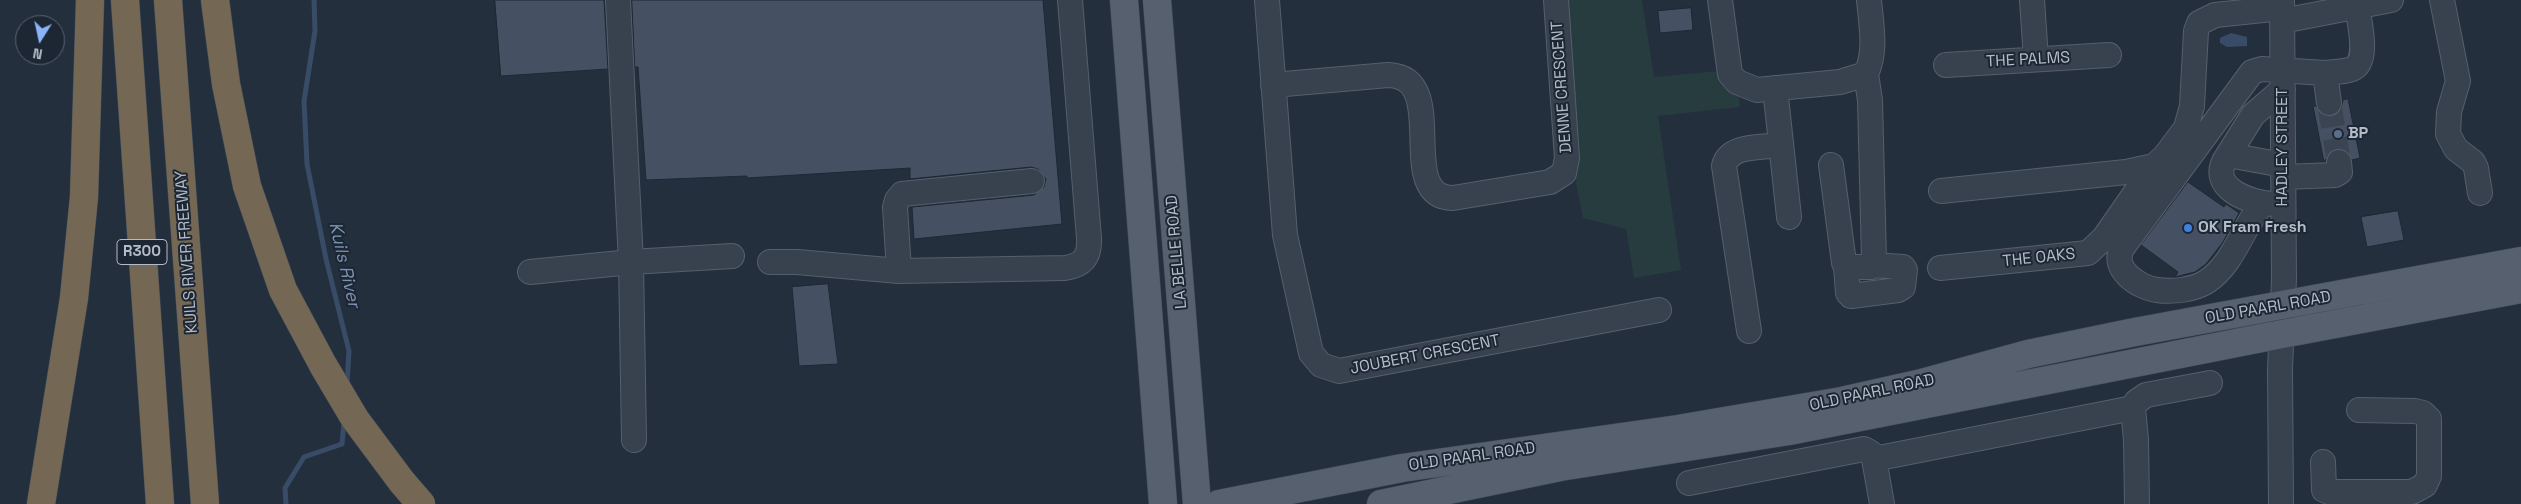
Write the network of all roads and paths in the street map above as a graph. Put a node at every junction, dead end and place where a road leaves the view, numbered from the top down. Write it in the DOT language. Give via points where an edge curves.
graph roads {
  1 [pos="90,0"];
  2 [pos="125,0"];
  3 [pos="168,0"];
  4 [pos="215,0"];
  5 [pos="618,0"];
  6 [pos="1070,0"];
  7 [pos="1124,0"];
  8 [pos="1157,0"];
  9 [pos="1267,0"];
  10 [pos="1556,0"];
  11 [pos="1720,0"];
  12 [pos="1870,0"];
  13 [pos="2032,0"];
  14 [pos="2391,0"];
  15 [pos="2442,0"];
  16 [pos="2357,6"];
  17 [pos="2282,10"];
  18 [pos="2109,55"];
  19 [pos="2036,59"];
  20 [pos="1946,65"];
  21 [pos="1868,69"];
  22 [pos="2325,73"];
  23 [pos="2283,80"];
  24 [pos="1273,86"];
  25 [pos="1775,88"];
  26 [pos="2330,103"];
  27 [pos="1781,145"];
  28 [pos="2228,155"];
  29 [pos="2339,162"];
  30 [pos="1831,165"];
  31 [pos="2154,166"];
  32 [pos="2283,171"];
  33 [pos="1032,181"];
  34 [pos="1940,191"];
  35 [pos="2480,193"];
  36 [pos="2273,204"];
  37 [pos="1789,217"];
  38 [pos="732,256"];
  39 [pos="2521,261"];
  40 [pos="631,262"];
  41 [pos="770,262"];
  42 [pos="1874,264"];
  43 [pos="1846,268"];
  44 [pos="1940,268"];
  45 [pos="900,271"];
  46 [pos="530,272"];
  47 [pos="2521,289"];
  48 [pos="2283,306"];
  49 [pos="1659,310"];
  50 [pos="1749,331"];
  51 [pos="2282,334"];
  52 [pos="2210,383"];
  53 [pos="2133,408"];
  54 [pos="2359,410"];
  55 [pos="634,440"];
  56 [pos="1874,459"];
  57 [pos="2322,462"];
  58 [pos="1689,484"];
  59 [pos="2363,498"];
  60 [pos="41,504"];
  61 [pos="160,504"];
  62 [pos="205,504"];
  63 [pos="421,504"];
  64 [pos="1163,504"];
  65 [pos="1197,504"];
  66 [pos="1219,504"];
  67 [pos="1381,504"];
  68 [pos="1882,504"];
  69 [pos="2137,504"];
  70 [pos="2281,504"];
  1 -- 60 [label="highway" via="83,207 74,298"];
  2 -- 61 [label="highway, R300"];
  3 -- 62 [label="highway, KUILS RIVER FREEWAY / R300"];
  4 -- 63 [label="highway" via="226,84 248,186 283,290 355,419"];
  5 -- 40 [label="street"];
  6 -- 45 [label="street" via="1090,251 1087,257 1079,264 1065,268"];
  7 -- 64 [label="main road, LA BELLE ROAD"];
  8 -- 65 [label="main road, LA BELLE ROAD"];
  9 -- 24 [label="street, JOUBERT CRESCENT"];
  10 -- 24 [label="street, DENNE CRESCENT" via="1568,158 1564,173 1550,182 1453,198 1435,194 1426,178 1418,94 1410,81 1401,77"];
  11 -- 25 [label="street" via="1730,74 1737,82 1757,90"];
  12 -- 21 [label="street" via="1873,42"];
  13 -- 19 [label="street"];
  14 -- 16 [label="street"];
  15 -- 35 [label="street" via="2458,81 2449,112 2448,134 2456,149 2473,162"];
  16 -- 17 [label="street"];
  16 -- 22 [label="street" via="2363,53 2360,61 2352,69"];
  17 -- 23 [label="street, HADLEY STREET"];
  17 -- 31 [label="street, THE OAKS" via="2215,15 2199,23 2190,118 2180,137"];
  18 -- 19 [label="street, THE PALMS"];
  19 -- 20 [label="street, THE PALMS"];
  21 -- 25 [label="street" via="1840,82"];
  21 -- 42 [label="street"];
  22 -- 23 [label="street"];
  22 -- 26 [label="street"];
  23 -- 28 [label="street" via="2253,115"];
  23 -- 32 [label="street, HADLEY STREET"];
  23 -- 36 [label="street" via="2262,69 2248,76 2123,247 2121,267 2124,273 2156,290 2193,288 2217,274"];
  24 -- 49 [label="street, JOUBERT CRESCENT" via="1287,249 1311,353 1327,369 1339,371"];
  25 -- 27 [label="street"];
  27 -- 37 [label="street"];
  27 -- 50 [label="street" via="1735,151 1724,166"];
  28 -- 32 [label="street"];
  28 -- 36 [label="street" via="2221,171 2224,184 2239,194"];
  29 -- 32 [label="street" via="2340,172 2335,175"];
  30 -- 43 [label="street" via="1838,231"];
  31 -- 34 [label="street" via="2126,172"];
  31 -- 44 [label="street, THE OAKS" via="2104,238 2088,253"];
  32 -- 36 [label="street, HADLEY STREET"];
  33 -- 45 [label="street" via="902,194 895,207"];
  36 -- 48 [label="street, HADLEY STREET"];
  38 -- 40 [label="street"];
  39 -- 48 [label="main road, OLD PAARL ROAD"];
  40 -- 46 [label="street"];
  40 -- 55 [label="street"];
  41 -- 45 [label="street"];
  42 -- 43 [label="street" via="1871,267"];
  42 -- 43 [label="street" via="1903,267 1903,287 1851,296"];
  47 -- 51 [label="main road, OLD PAARL ROAD"];
  48 -- 51 [label="street, HADLEY STREET"];
  48 -- 66 [label="main road, OLD PAARL ROAD" via="2048,350 1842,401 1678,429 1402,468"];
  51 -- 67 [label="main road, OLD PAARL ROAD" via="1789,431 1560,467"];
  51 -- 70 [label="street, HADLEY STREET"];
  52 -- 53 [label="street" via="2146,395"];
  53 -- 56 [label="street"];
  53 -- 69 [label="street"];
  54 -- 59 [label="street" via="2418,412 2429,419 2430,429 2430,476 2425,485 2412,492"];
  56 -- 58 [label="street" via="1864,449"];
  56 -- 68 [label="street"];
  57 -- 59 [label="street" via="2325,491"];
}
